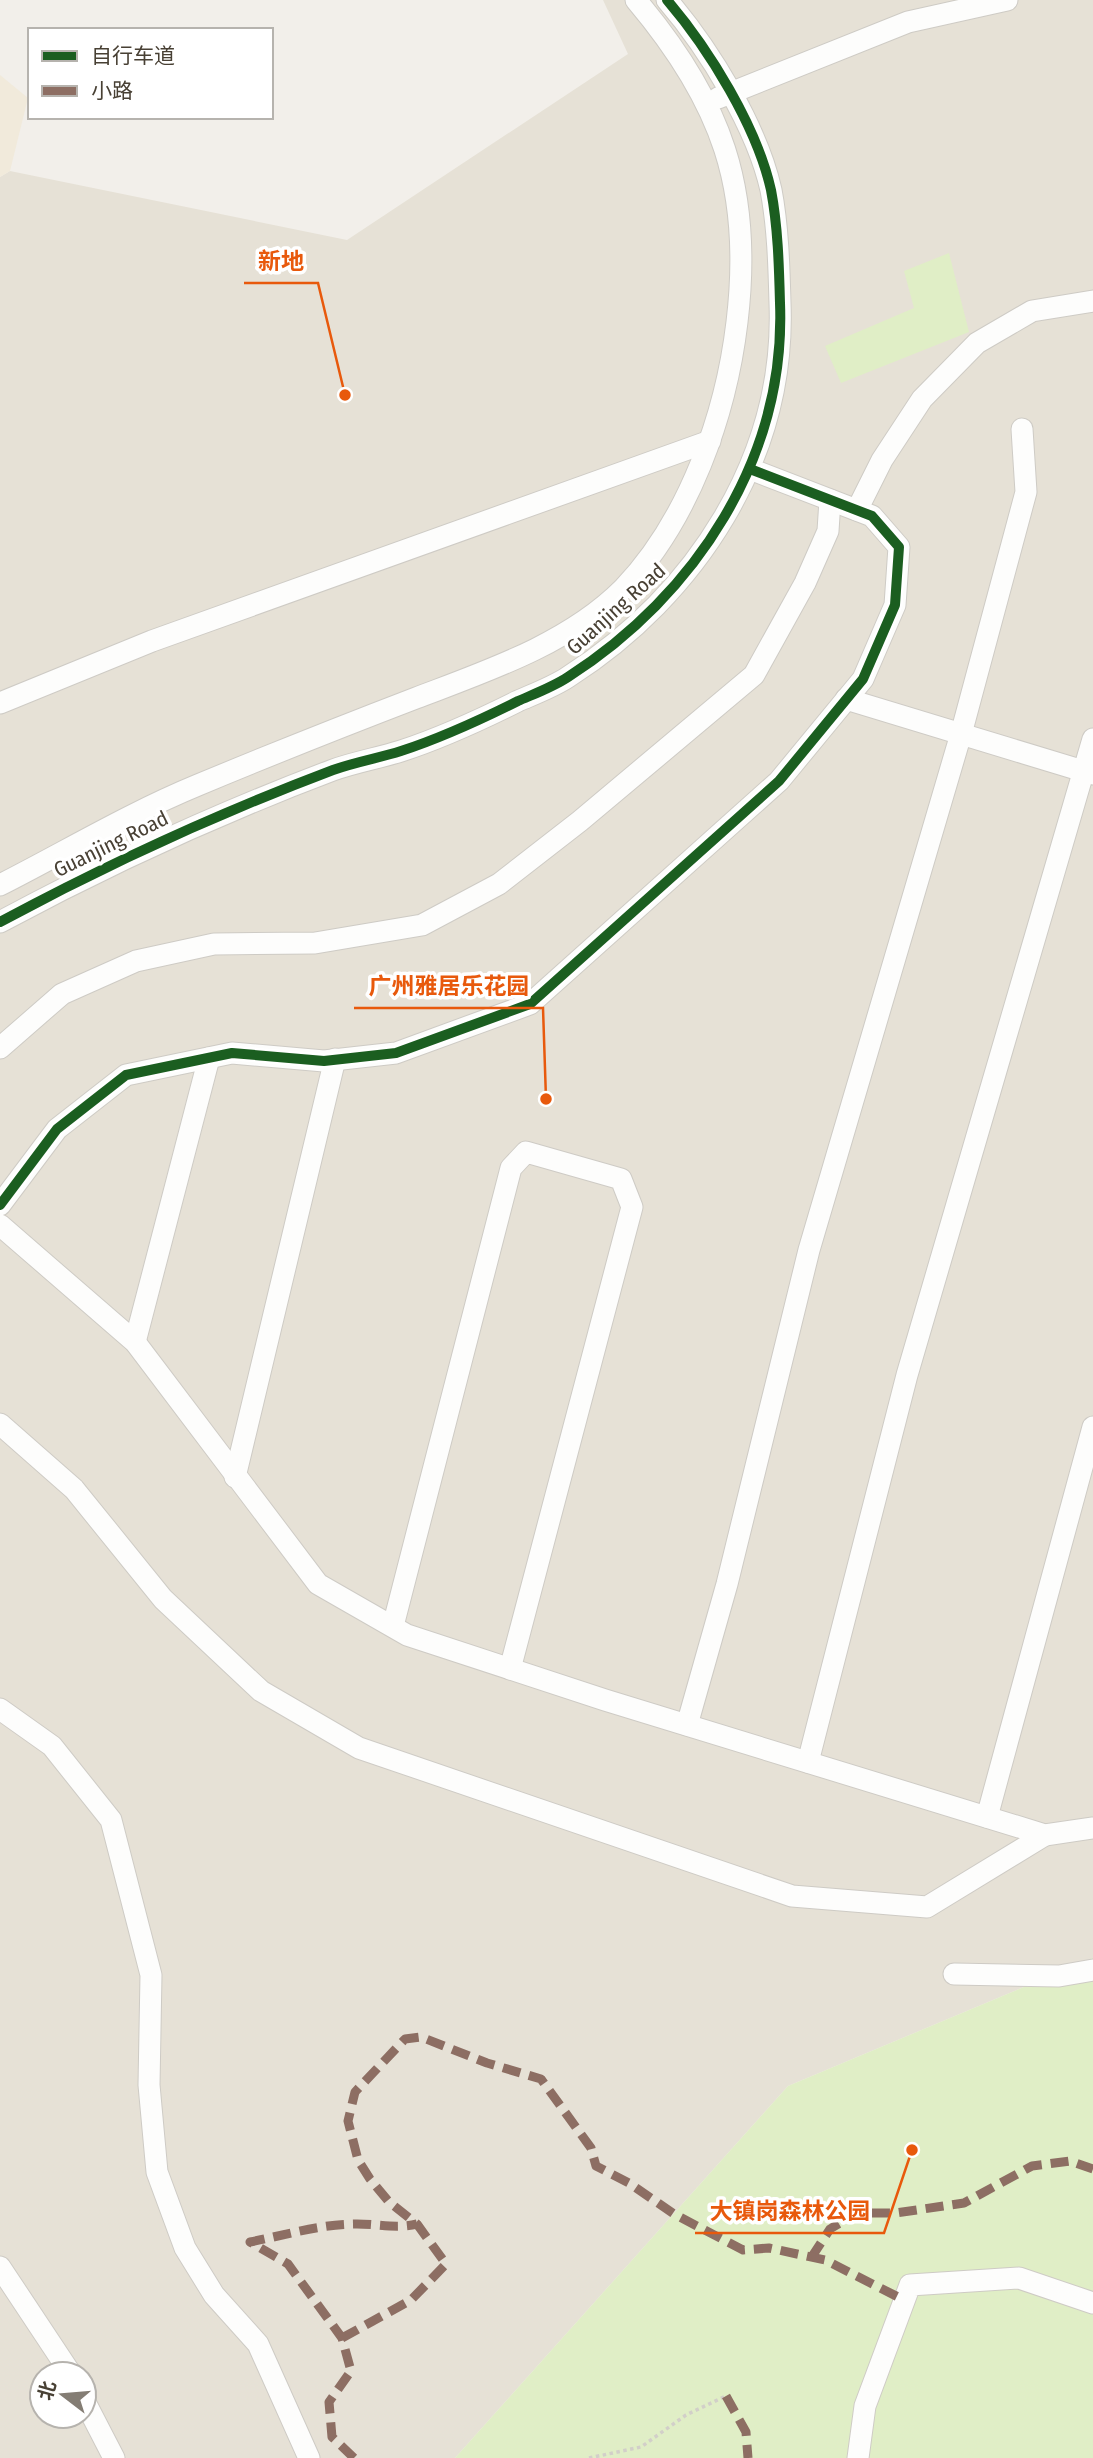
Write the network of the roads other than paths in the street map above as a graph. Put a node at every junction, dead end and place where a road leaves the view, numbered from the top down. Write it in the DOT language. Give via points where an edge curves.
graph roads {
  1 [pos="636,0"];
  2 [pos="667,0"];
  3 [pos="1007,0"];
  4 [pos="729,92"];
  5 [pos="706,103"];
  6 [pos="1093,301"];
  7 [pos="1022,429"];
  8 [pos="710,441"];
  9 [pos="750,469"];
  10 [pos="830,500"];
  11 [pos="857,510"];
  12 [pos="846,699"];
  13 [pos="0,703"];
  14 [pos="961,734"];
  15 [pos="1093,739"];
  16 [pos="1089,773"];
  17 [pos="0,885"];
  18 [pos="0,922"];
  19 [pos="0,1048"];
  20 [pos="209,1058"];
  21 [pos="335,1059"];
  22 [pos="0,1205"];
  23 [pos="0,1225"];
  24 [pos="135,1342"];
  25 [pos="0,1424"];
  26 [pos="1093,1427"];
  27 [pos="235,1477"];
  28 [pos="393,1626"];
  29 [pos="510,1669"];
  30 [pos="0,1709"];
  31 [pos="687,1725"];
  32 [pos="808,1762"];
  33 [pos="987,1817"];
  34 [pos="1093,1828"];
  35 [pos="1045,1835"];
  36 [pos="1093,1969"];
  37 [pos="954,1974"];
  38 [pos="0,2267"];
  39 [pos="1093,2303"];
  40 [pos="62,2360"];
  41 [pos="98,2427"];
  42 [pos="114,2458"];
  43 [pos="309,2458"];
  44 [pos="858,2458"];
  1 -- 5 [label="street, Guanjing Road" via="691,73"];
  2 -- 4 [label="street, Guanjing Road" via="709,54"];
  3 -- 4 [label="street" via="908,22"];
  4 -- 5 [label="street"];
  4 -- 9 [label="street, Guanjing Road" via="757,148 771,190 778,256 782,340 773,394"];
  5 -- 8 [label="street, Guanjing Road" via="738,193 742,240 733,352"];
  6 -- 11 [label="street" via="1032,311 977,343 922,399 882,460"];
  7 -- 14 [label="street" via="1026,492"];
  8 -- 13 [label="street" via="152,641"];
  8 -- 17 [label="street, Guanjing Road" via="699,469 644,563 621,590 556,636 489,672 193,787"];
  9 -- 10 [label="street"];
  9 -- 18 [label="street, Guanjing Road" via="725,520 694,562 606,650 566,678 470,724 337,769 179,832"];
  10 -- 11 [label="street"];
  10 -- 19 [label="street" via="828,531 754,675 499,884 422,925 315,943 215,944 136,961 62,994"];
  11 -- 12 [label="street" via="872,516 899,547 895,606 863,679"];
  12 -- 14 [label="street"];
  12 -- 21 [label="street" via="779,781 530,1004 397,1053"];
  14 -- 16 [label="street"];
  14 -- 31 [label="street" via="809,1250 727,1584"];
  15 -- 16 [label="street"];
  16 -- 32 [label="street" via="906,1376"];
  20 -- 21 [label="street" via="232,1053"];
  20 -- 22 [label="street" via="126,1075 57,1129"];
  20 -- 24 [label="street"];
  21 -- 27 [label="street"];
  23 -- 24 [label="street"];
  24 -- 27 [label="street"];
  25 -- 35 [label="street" via="74,1489 163,1599 261,1691 359,1748 793,1896 927,1907"];
  26 -- 33 [label="street"];
  27 -- 28 [label="street" via="318,1584"];
  28 -- 29 [label="street"];
  28 -- 29 [label="street" via="510,1168 526,1152 621,1179 632,1207"];
  29 -- 31 [label="street"];
  30 -- 43 [label="street" via="52,1746 111,1821 151,1975 149,2085 158,2172 185,2248 214,2295 258,2344"];
  31 -- 32 [label="street"];
  32 -- 33 [label="street"];
  33 -- 35 [label="street"];
  34 -- 35 [label="street"];
  36 -- 37 [label="street" via="1059,1976"];
  38 -- 40 [label="street"];
  39 -- 44 [label="street" via="1019,2278 910,2285 865,2406"];
  41 -- 42 [label="street"];
}
